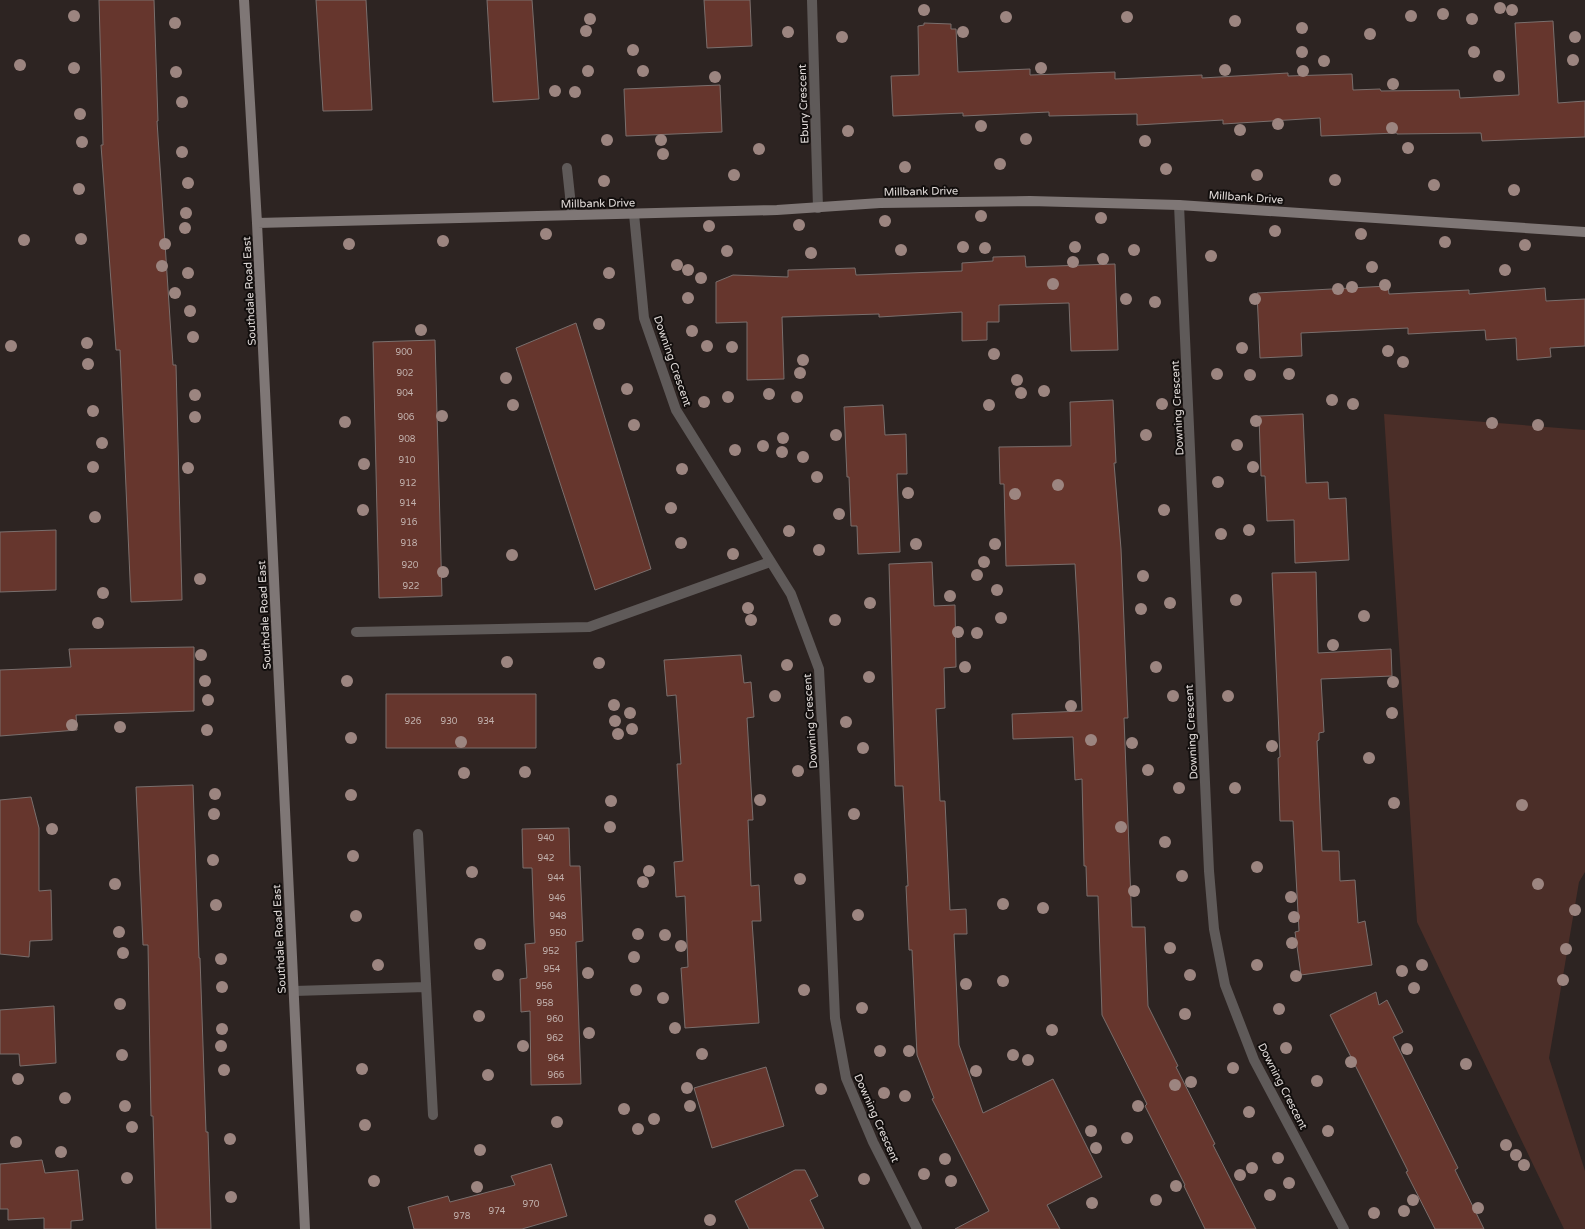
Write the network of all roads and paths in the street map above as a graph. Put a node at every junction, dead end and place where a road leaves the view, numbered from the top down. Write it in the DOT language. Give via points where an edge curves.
graph roads {
  1 [pos="244,0"];
  2 [pos="812,0"];
  3 [pos="567,168"];
  4 [pos="1180,205"];
  5 [pos="818,208"];
  6 [pos="634,214"];
  7 [pos="572,215"];
  8 [pos="257,223"];
  9 [pos="1585,232"];
  10 [pos="770,562"];
  11 [pos="356,632"];
  12 [pos="418,834"];
  13 [pos="426,987"];
  14 [pos="294,991"];
  15 [pos="433,1115"];
  16 [pos="305,1229"];
  17 [pos="917,1229"];
  18 [pos="1344,1229"];
  1 -- 8 [label="street, Southdale Road East"];
  2 -- 5 [label="street, Ebury Crescent"];
  3 -- 7 [label="street"];
  4 -- 5 [label="street, Millbank Drive" via="1030,201 880,203"];
  4 -- 9 [label="street, Millbank Drive"];
  4 -- 18 [label="street, Downing Crescent" via="1209,871 1214,929 1225,985 1254,1060"];
  5 -- 6 [label="street, Millbank Drive"];
  6 -- 7 [label="street, Millbank Drive"];
  6 -- 10 [label="street, Downing Crescent" via="644,318 676,410"];
  7 -- 8 [label="street, Millbank Drive"];
  8 -- 14 [label="street, Southdale Road East"];
  10 -- 11 [label="street" via="589,627"];
  10 -- 17 [label="street, Downing Crescent" via="791,594 819,669 835,1018 846,1078 873,1142"];
  12 -- 13 [label="street"];
  13 -- 14 [label="street"];
  13 -- 15 [label="street"];
  14 -- 16 [label="street, Southdale Road East"];
}
